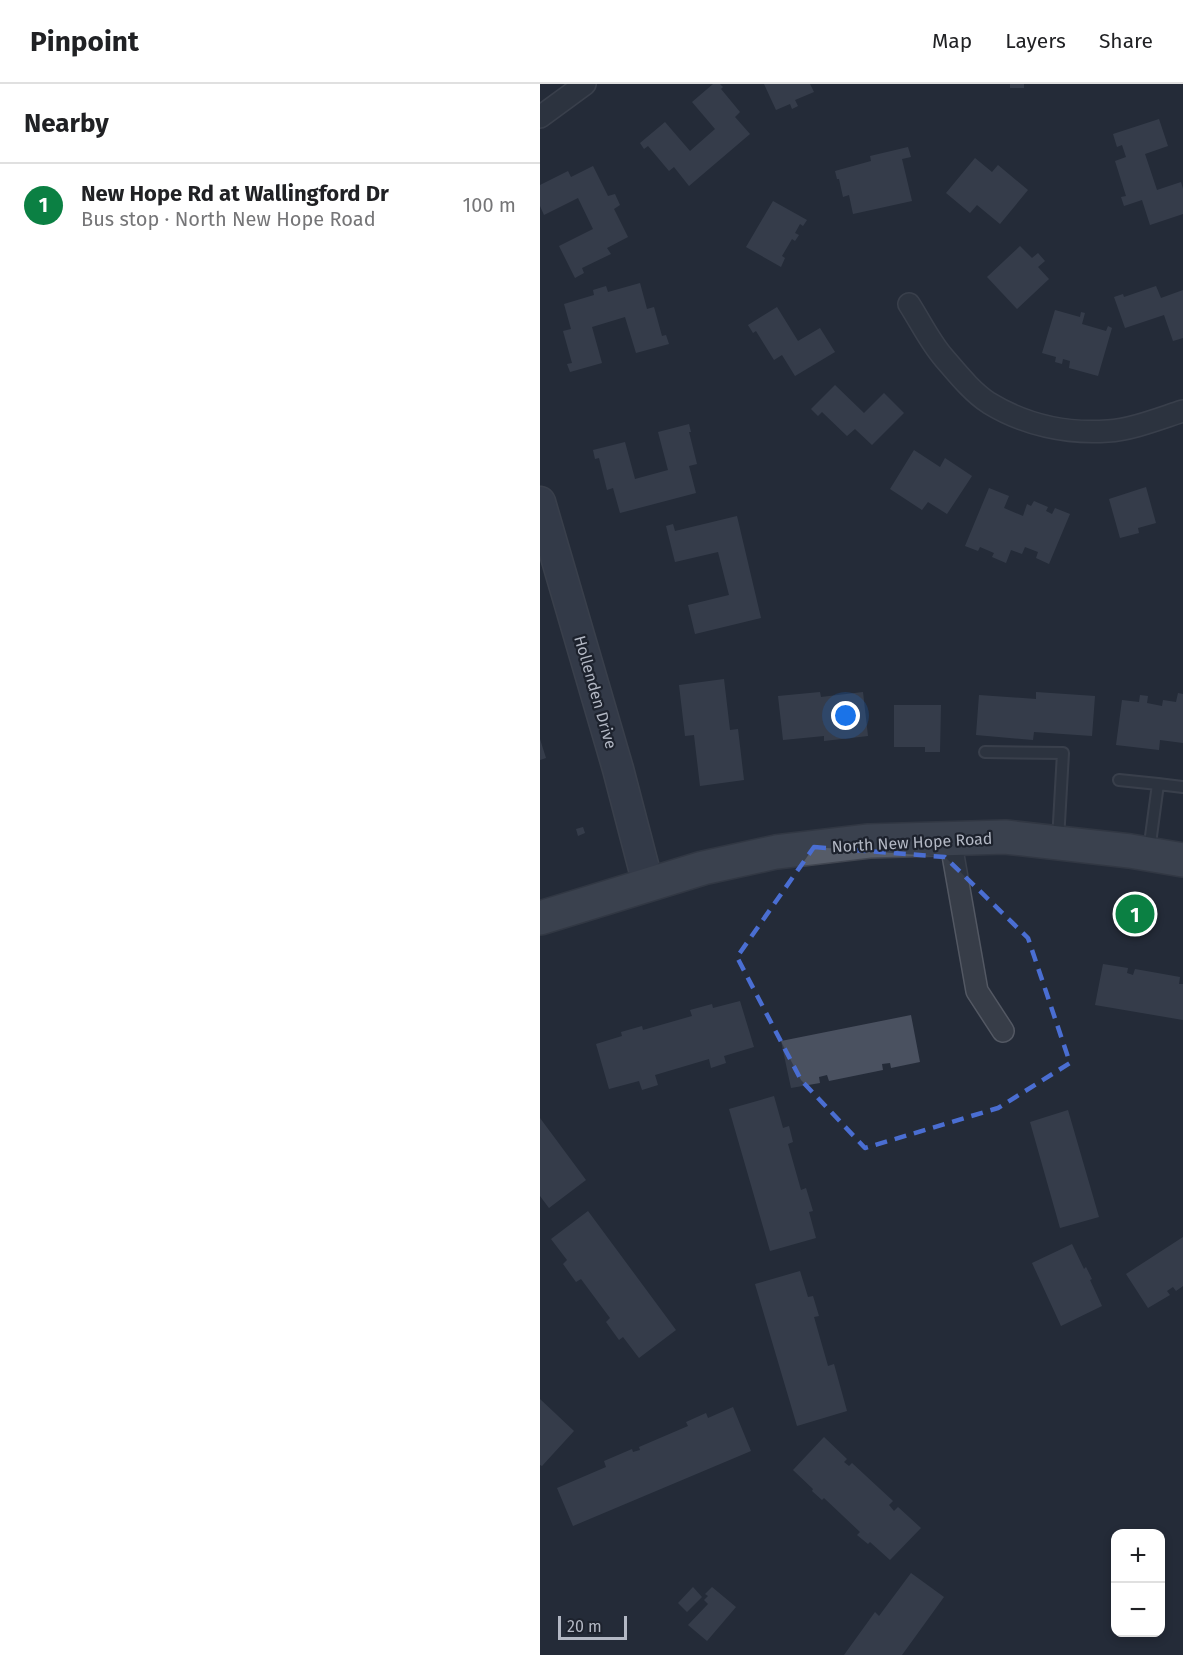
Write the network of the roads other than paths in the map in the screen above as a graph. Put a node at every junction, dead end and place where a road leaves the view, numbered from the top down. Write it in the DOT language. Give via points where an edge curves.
graph roads {
  1 [pos="585,84"];
  2 [pos="540,117"];
  3 [pos="909,304"];
  4 [pos="1183,411"];
  5 [pos="540,502"];
  6 [pos="985,752"];
  7 [pos="1119,780"];
  8 [pos="1158,784"];
  9 [pos="1183,787"];
  10 [pos="950,838"];
  11 [pos="1058,844"];
  12 [pos="1148,854"];
  13 [pos="1183,860"];
  14 [pos="648,884"];
  15 [pos="540,918"];
  16 [pos="1003,1031"];
  1 -- 2 [label="street"];
  3 -- 4 [label="street" via="942,356 988,402 1010,414 1065,431 1109,431"];
  5 -- 14 [label="street, Hollenden Drive"];
  6 -- 11 [label="lane" via="1063,753"];
  7 -- 8 [label="lane"];
  8 -- 9 [label="lane"];
  8 -- 12 [label="lane"];
  10 -- 11 [label="main road, North New Hope Road" via="1005,837"];
  10 -- 14 [label="main road, North New Hope Road" via="869,841 776,852"];
  10 -- 16 [label="street" via="977,991"];
  11 -- 12 [label="main road, North New Hope Road"];
  12 -- 13 [label="main road, North New Hope Road"];
  14 -- 15 [label="main road, North New Hope Road"];
}
